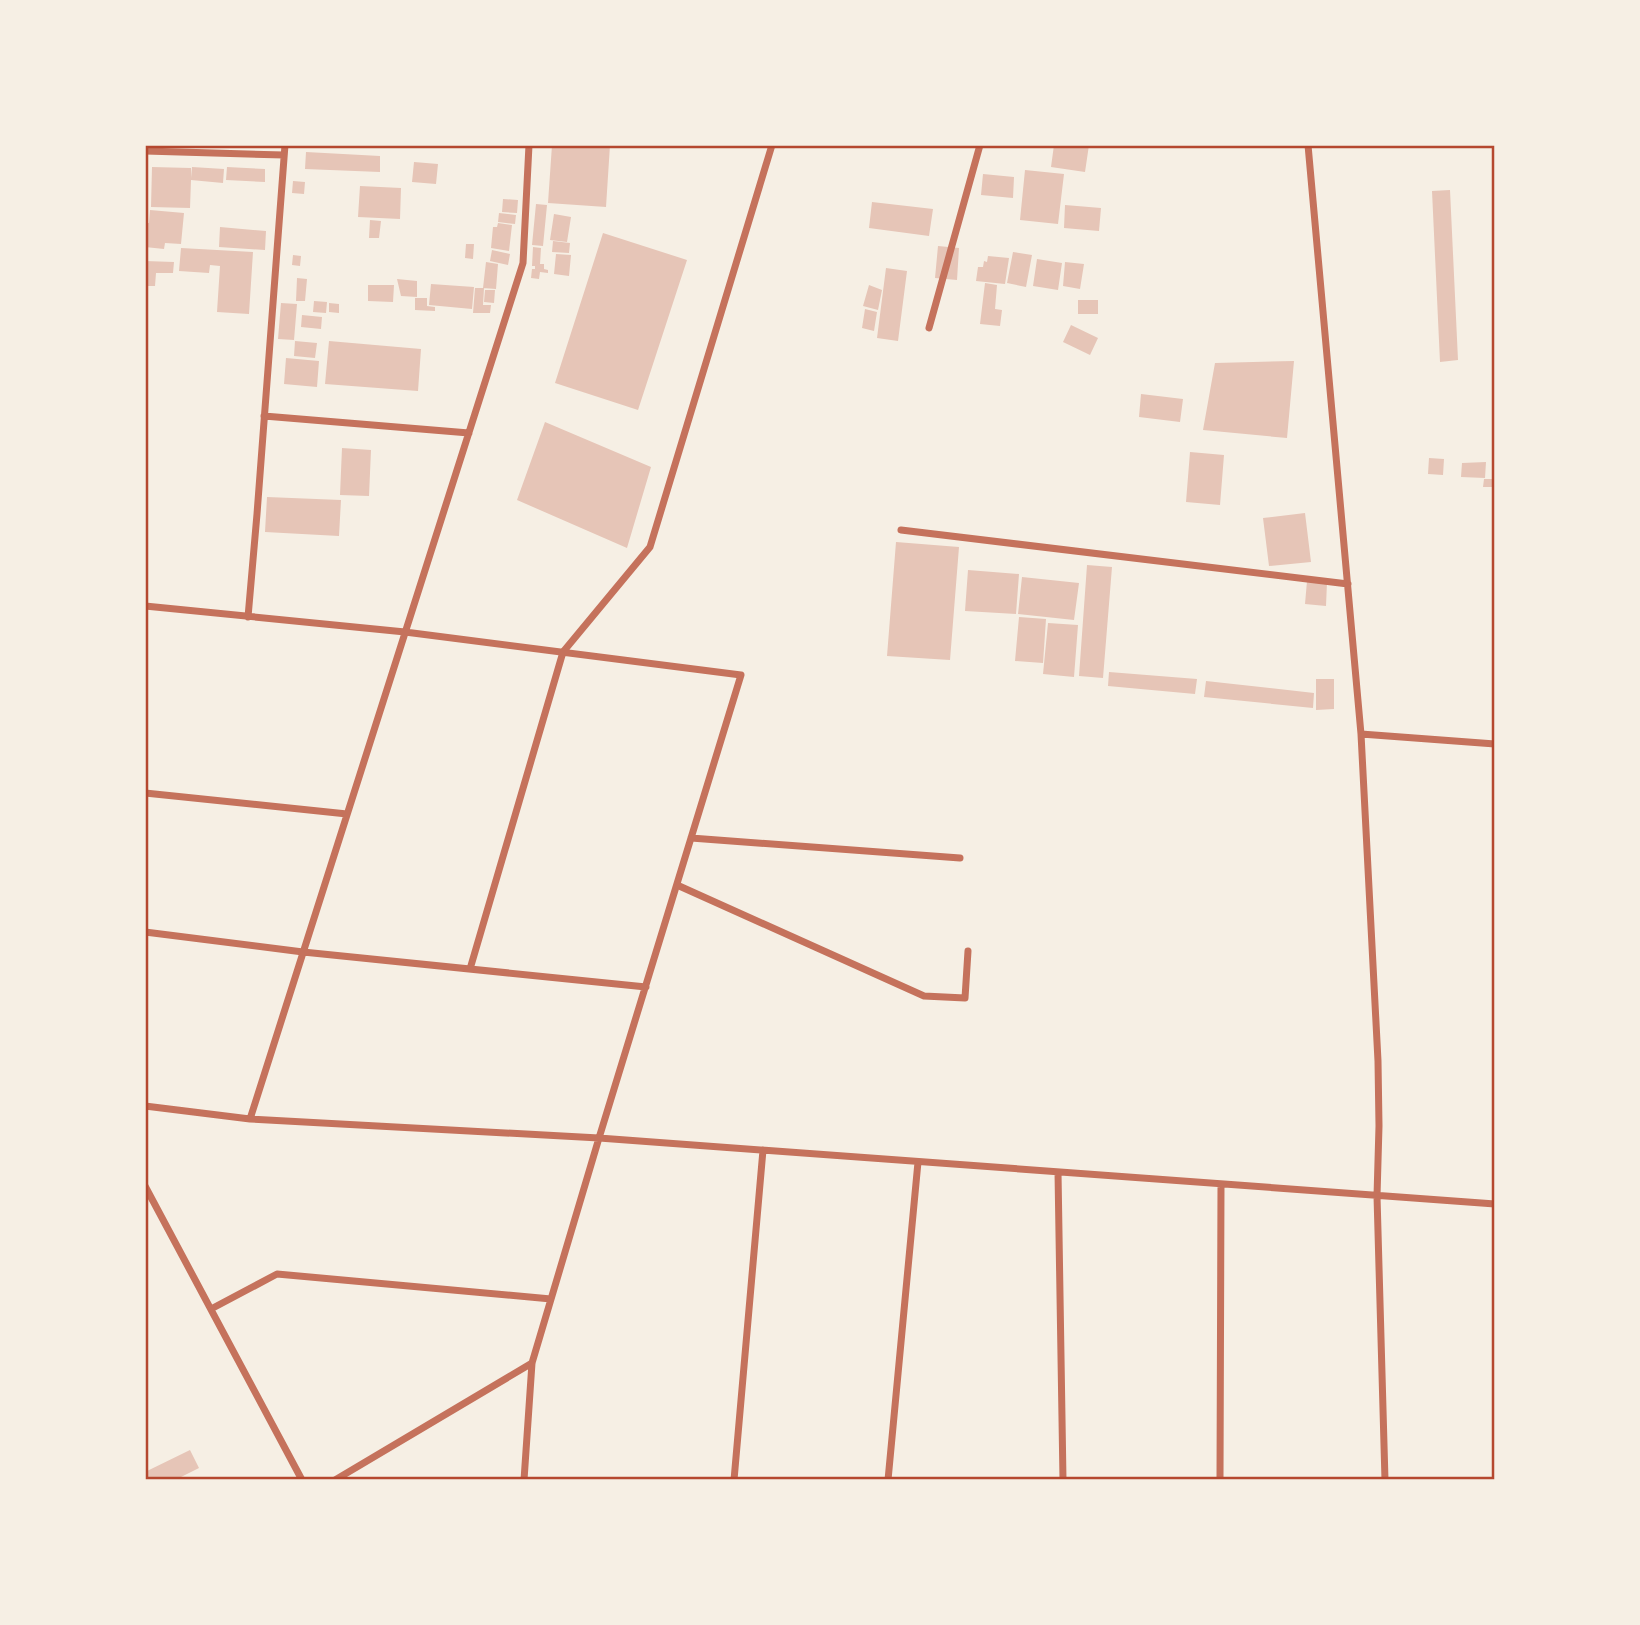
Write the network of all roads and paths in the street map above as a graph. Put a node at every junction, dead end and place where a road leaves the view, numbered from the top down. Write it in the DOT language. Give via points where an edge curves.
graph roads {
  1 [pos="285,145"];
  2 [pos="529,145"];
  3 [pos="772,145"];
  4 [pos="980,145"];
  5 [pos="1308,145"];
  6 [pos="145,151"];
  7 [pos="284,155"];
  8 [pos="929,328"];
  9 [pos="264,416"];
  10 [pos="469,433"];
  11 [pos="901,530"];
  12 [pos="1348,584"];
  13 [pos="145,606"];
  14 [pos="248,617"];
  15 [pos="405,632"];
  16 [pos="563,652"];
  17 [pos="1361,734"];
  18 [pos="1495,744"];
  19 [pos="145,793"];
  20 [pos="348,814"];
  21 [pos="691,838"];
  22 [pos="960,858"];
  23 [pos="677,886"];
  24 [pos="145,932"];
  25 [pos="968,951"];
  26 [pos="303,952"];
  27 [pos="470,969"];
  28 [pos="646,987"];
  29 [pos="145,1107"];
  30 [pos="250,1119"];
  31 [pos="598,1138"];
  32 [pos="762,1150"];
  33 [pos="918,1162"];
  34 [pos="1058,1172"];
  35 [pos="1221,1184"];
  36 [pos="145,1186"];
  37 [pos="1377,1196"];
  38 [pos="1495,1205"];
  39 [pos="551,1299"];
  40 [pos="211,1309"];
  41 [pos="531,1363"];
  42 [pos="302,1480"];
  43 [pos="335,1480"];
  44 [pos="524,1480"];
  45 [pos="734,1480"];
  46 [pos="888,1480"];
  47 [pos="1063,1480"];
  48 [pos="1220,1480"];
  49 [pos="1385,1480"];
  1 -- 7 [label="street"];
  2 -- 10 [label="street" via="523,263"];
  3 -- 16 [label="street" via="650,547"];
  4 -- 8 [label="street"];
  5 -- 12 [label="street"];
  6 -- 7 [label="street"];
  7 -- 9 [label="street"];
  9 -- 10 [label="street"];
  9 -- 14 [label="street"];
  10 -- 15 [label="street"];
  11 -- 12 [label="street"];
  12 -- 17 [label="street"];
  13 -- 14 [label="street"];
  14 -- 15 [label="street"];
  15 -- 16 [label="street"];
  15 -- 20 [label="street"];
  16 -- 21 [label="street" via="741,674"];
  16 -- 27 [label="street"];
  17 -- 18 [label="street"];
  17 -- 37 [label="street" via="1378,1061"];
  19 -- 20 [label="street"];
  20 -- 26 [label="street"];
  21 -- 22 [label="street"];
  21 -- 23 [label="street"];
  23 -- 25 [label="street" via="924,996 965,998"];
  23 -- 28 [label="street"];
  24 -- 26 [label="street"];
  26 -- 27 [label="street"];
  26 -- 30 [label="street"];
  27 -- 28 [label="street"];
  28 -- 31 [label="street"];
  29 -- 30 [label="street"];
  30 -- 31 [label="street"];
  31 -- 32 [label="street"];
  31 -- 39 [label="street"];
  32 -- 33 [label="street"];
  32 -- 45 [label="street"];
  33 -- 34 [label="street"];
  33 -- 46 [label="street"];
  34 -- 35 [label="street"];
  34 -- 47 [label="street"];
  35 -- 37 [label="street"];
  35 -- 48 [label="street"];
  36 -- 40 [label="street"];
  37 -- 38 [label="street"];
  37 -- 49 [label="street"];
  39 -- 40 [label="street" via="277,1274"];
  39 -- 41 [label="street"];
  40 -- 42 [label="street"];
  41 -- 43 [label="street"];
  41 -- 44 [label="street"];
}
